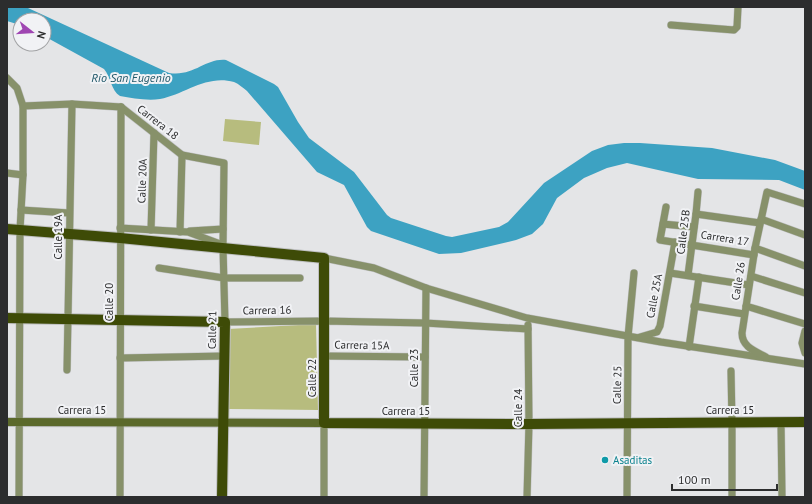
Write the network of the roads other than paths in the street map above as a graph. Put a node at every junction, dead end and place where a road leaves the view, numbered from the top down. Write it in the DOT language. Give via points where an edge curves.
graph roads {
  1 [pos="738,7"];
  2 [pos="671,25"];
  3 [pos="7,78"];
  4 [pos="72,104"];
  5 [pos="23,106"];
  6 [pos="121,107"];
  7 [pos="154,133"];
  8 [pos="182,155"];
  9 [pos="7,172"];
  10 [pos="22,175"];
  11 [pos="698,192"];
  12 [pos="805,204"];
  13 [pos="666,207"];
  14 [pos="21,210"];
  15 [pos="69,213"];
  16 [pos="696,214"];
  17 [pos="760,221"];
  18 [pos="663,224"];
  19 [pos="694,227"];
  20 [pos="7,229"];
  21 [pos="224,229"];
  22 [pos="20,230"];
  23 [pos="151,230"];
  24 [pos="180,232"];
  25 [pos="188,232"];
  26 [pos="120,233"];
  27 [pos="69,234"];
  28 [pos="805,235"];
  29 [pos="675,242"];
  30 [pos="692,245"];
  31 [pos="223,246"];
  32 [pos="754,252"];
  33 [pos="324,258"];
  34 [pos="805,266"];
  35 [pos="160,268"];
  36 [pos="670,272"];
  37 [pos="634,273"];
  38 [pos="688,275"];
  39 [pos="751,276"];
  40 [pos="699,277"];
  41 [pos="224,278"];
  42 [pos="300,278"];
  43 [pos="749,285"];
  44 [pos="426,288"];
  45 [pos="805,293"];
  46 [pos="694,306"];
  47 [pos="746,306"];
  48 [pos="744,314"];
  49 [pos="7,318"];
  50 [pos="20,318"];
  51 [pos="527,318"];
  52 [pos="69,319"];
  53 [pos="120,319"];
  54 [pos="324,321"];
  55 [pos="225,322"];
  56 [pos="425,323"];
  57 [pos="805,324"];
  58 [pos="528,329"];
  59 [pos="805,331"];
  60 [pos="628,337"];
  61 [pos="637,338"];
  62 [pos="689,347"];
  63 [pos="805,353"];
  64 [pos="224,356"];
  65 [pos="324,356"];
  66 [pos="425,357"];
  67 [pos="120,358"];
  68 [pos="769,359"];
  69 [pos="805,364"];
  70 [pos="67,370"];
  71 [pos="731,371"];
  72 [pos="7,422"];
  73 [pos="19,422"];
  74 [pos="120,422"];
  75 [pos="223,422"];
  76 [pos="732,422"];
  77 [pos="781,422"];
  78 [pos="805,422"];
  79 [pos="324,423"];
  80 [pos="424,423"];
  81 [pos="529,424"];
  82 [pos="628,424"];
  83 [pos="19,497"];
  84 [pos="120,497"];
  85 [pos="222,497"];
  86 [pos="324,497"];
  87 [pos="424,497"];
  88 [pos="527,497"];
  89 [pos="627,497"];
  90 [pos="732,497"];
  91 [pos="782,497"];
  1 -- 2 [label="street" via="737,27 734,30"];
  3 -- 5 [label="street" via="17,88"];
  4 -- 5 [label="street"];
  4 -- 6 [label="street"];
  4 -- 15 [label="street, Calle 19A"];
  5 -- 10 [label="street"];
  6 -- 7 [label="street, Carrera 18"];
  6 -- 26 [label="street, Calle 20"];
  7 -- 8 [label="street, Carrera 18"];
  7 -- 23 [label="street, Calle 20A"];
  8 -- 21 [label="street, Calle 21" via="224,163"];
  8 -- 24 [label="street"];
  9 -- 10 [label="street"];
  10 -- 14 [label="street"];
  11 -- 16 [label="street, Calle 25B"];
  12 -- 17 [label="street, Calle 26" via="767,192"];
  13 -- 18 [label="street"];
  14 -- 15 [label="street"];
  14 -- 22 [label="street"];
  15 -- 27 [label="street, Calle 19A"];
  16 -- 17 [label="street"];
  16 -- 19 [label="street, Calle 25B"];
  17 -- 28 [label="street"];
  17 -- 32 [label="street, Calle 26"];
  18 -- 19 [label="street"];
  18 -- 29 [label="street, Carrera 17" via="660,240"];
  19 -- 30 [label="street, Calle 25B"];
  20 -- 22 [label="main road"];
  21 -- 25 [label="street"];
  21 -- 31 [label="street, Calle 21"];
  22 -- 27 [label="main road"];
  22 -- 50 [label="street"];
  23 -- 24 [label="street"];
  23 -- 26 [label="street"];
  24 -- 25 [label="street"];
  25 -- 31 [label="street"];
  26 -- 27 [label="main road"];
  26 -- 31 [label="main road"];
  26 -- 53 [label="street, Calle 20"];
  27 -- 52 [label="street, Calle 19A"];
  29 -- 30 [label="street, Carrera 17"];
  29 -- 36 [label="street, Calle 25A"];
  30 -- 32 [label="street, Carrera 17"];
  30 -- 38 [label="street, Calle 25B"];
  31 -- 33 [label="main road"];
  31 -- 41 [label="street, Calle 21"];
  32 -- 34 [label="street, Carrera 17"];
  32 -- 39 [label="street, Calle 26"];
  33 -- 44 [label="street" via="374,268"];
  33 -- 54 [label="main road, Calle 22"];
  35 -- 41 [label="street"];
  36 -- 38 [label="street"];
  36 -- 61 [label="street, Calle 25A" via="660,326 657,332"];
  37 -- 60 [label="street, Calle 25"];
  38 -- 40 [label="street"];
  39 -- 43 [label="street, Calle 26"];
  39 -- 45 [label="street"];
  40 -- 43 [label="street"];
  40 -- 46 [label="street"];
  41 -- 42 [label="street"];
  41 -- 55 [label="street, Calle 21"];
  43 -- 47 [label="street, Calle 26"];
  44 -- 51 [label="street"];
  44 -- 56 [label="street, Calle 23"];
  46 -- 48 [label="street"];
  46 -- 62 [label="street"];
  47 -- 48 [label="street, Calle 26"];
  47 -- 57 [label="street"];
  48 -- 68 [label="street, Calle 26" via="742,339 751,349"];
  49 -- 50 [label="main road, Carrera 16"];
  50 -- 52 [label="main road, Carrera 16"];
  50 -- 73 [label="street"];
  51 -- 58 [label="street, Calle 24"];
  51 -- 60 [label="street"];
  52 -- 53 [label="main road, Carrera 16"];
  52 -- 70 [label="street, Calle 19A"];
  53 -- 55 [label="main road, Carrera 16"];
  53 -- 67 [label="street, Calle 20"];
  54 -- 55 [label="street, Carrera 16"];
  54 -- 56 [label="street, Carrera 16"];
  54 -- 65 [label="main road, Calle 22"];
  55 -- 64 [label="main road, Calle 21"];
  56 -- 58 [label="street, Carrera 16"];
  56 -- 66 [label="street, Calle 23"];
  58 -- 81 [label="street, Calle 24"];
  59 -- 63 [label="street" via="802,343"];
  60 -- 61 [label="street"];
  60 -- 82 [label="street, Calle 25"];
  61 -- 62 [label="street"];
  62 -- 68 [label="street"];
  64 -- 67 [label="street"];
  64 -- 75 [label="main road, Calle 21"];
  65 -- 66 [label="street, Carrera 15A"];
  65 -- 79 [label="main road, Calle 22"];
  66 -- 80 [label="street, Calle 23"];
  67 -- 74 [label="street, Calle 20"];
  68 -- 69 [label="street"];
  71 -- 76 [label="street"];
  72 -- 73 [label="main road, Carrera 15"];
  73 -- 74 [label="main road, Carrera 15"];
  73 -- 83 [label="street"];
  74 -- 75 [label="main road, Carrera 15"];
  74 -- 84 [label="street, Calle 20"];
  75 -- 79 [label="main road, Carrera 15"];
  75 -- 85 [label="main road, Calle 21"];
  76 -- 77 [label="main road, Carrera 15"];
  76 -- 82 [label="main road, Carrera 15"];
  76 -- 90 [label="street"];
  77 -- 78 [label="main road, Carrera 15"];
  77 -- 91 [label="street"];
  79 -- 80 [label="main road, Carrera 15"];
  79 -- 86 [label="street, Calle 22"];
  80 -- 81 [label="main road, Carrera 15"];
  80 -- 87 [label="street, Calle 23"];
  81 -- 82 [label="main road, Carrera 15"];
  81 -- 88 [label="street, Calle 24"];
  82 -- 89 [label="street, Calle 25"];
}
